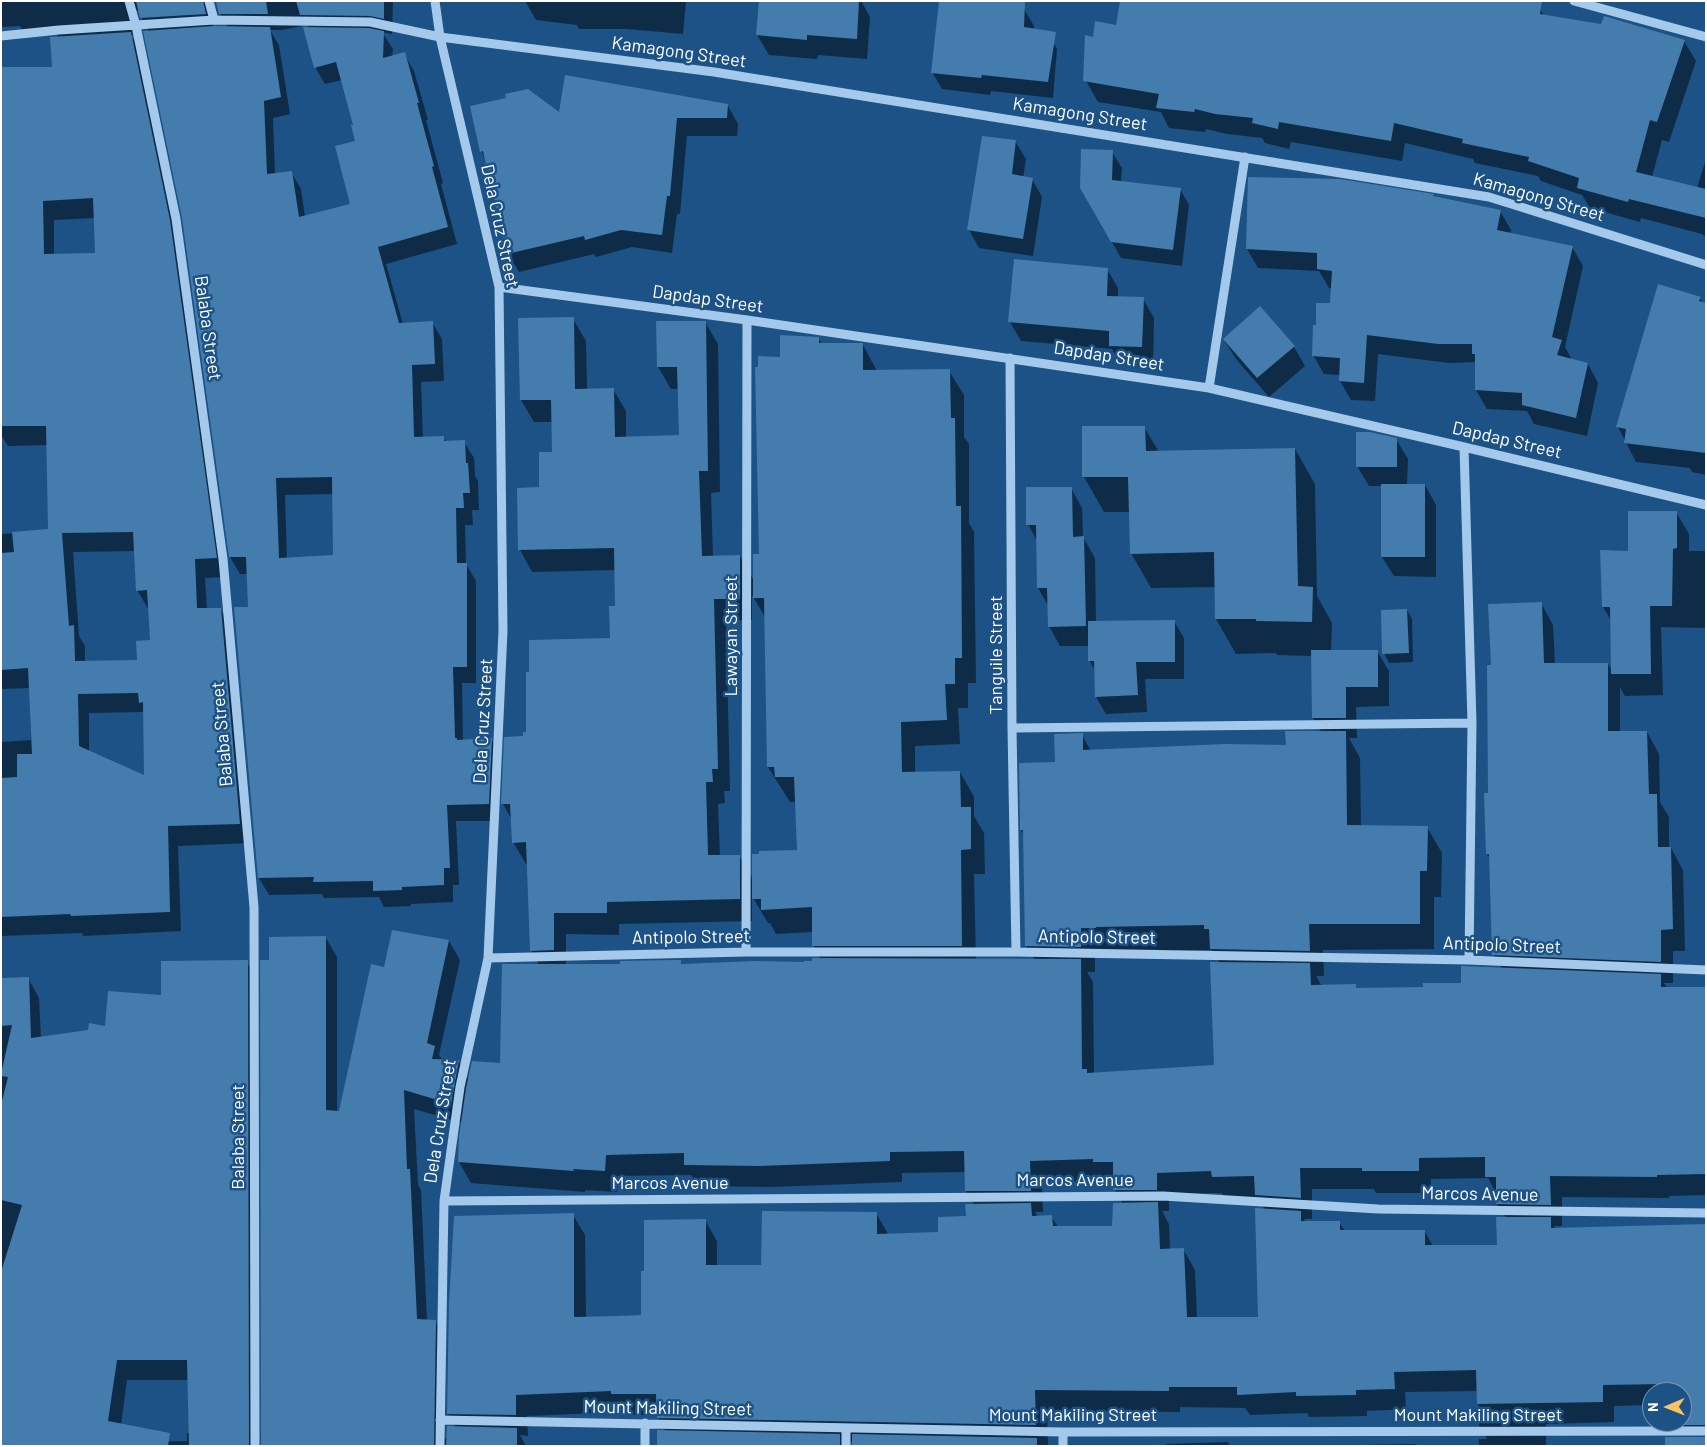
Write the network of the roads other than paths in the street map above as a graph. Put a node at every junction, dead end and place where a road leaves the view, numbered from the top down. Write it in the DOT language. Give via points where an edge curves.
graph roads {
  1 [pos="129,1"];
  2 [pos="209,1"];
  3 [pos="436,1"];
  4 [pos="1574,1"];
  5 [pos="214,20"];
  6 [pos="136,26"];
  7 [pos="1,36"];
  8 [pos="1706,37"];
  9 [pos="440,38"];
  10 [pos="1245,157"];
  11 [pos="1706,265"];
  12 [pos="499,287"];
  13 [pos="747,320"];
  14 [pos="1010,358"];
  15 [pos="1209,388"];
  16 [pos="1464,447"];
  17 [pos="1706,505"];
  18 [pos="1472,723"];
  19 [pos="1012,728"];
  20 [pos="746,952"];
  21 [pos="1016,952"];
  22 [pos="488,958"];
  23 [pos="1469,960"];
  24 [pos="1706,970"];
  25 [pos="444,1201"];
  26 [pos="1706,1213"];
  27 [pos="440,1420"];
  28 [pos="645,1424"];
  29 [pos="846,1428"];
  30 [pos="1706,1431"];
  31 [pos="1063,1432"];
  32 [pos="255,1446"];
  33 [pos="440,1446"];
  34 [pos="645,1446"];
  35 [pos="846,1446"];
  36 [pos="1063,1446"];
  1 -- 6 [label="street, Balaba Street"];
  2 -- 5 [label="street"];
  3 -- 9 [label="street, Dela Cruz Street"];
  4 -- 8 [label="street"];
  5 -- 6 [label="street, Kamagong Street"];
  5 -- 9 [label="street, Kamagong Street" via="370,22"];
  6 -- 7 [label="street, Kamagong Street"];
  6 -- 32 [label="street, Balaba Street" via="176,219 223,560 254,907"];
  9 -- 10 [label="street, Kamagong Street" via="714,72"];
  9 -- 12 [label="street, Dela Cruz Street"];
  10 -- 11 [label="street, Kamagong Street" via="1489,196"];
  10 -- 15 [label="street"];
  12 -- 13 [label="street, Dapdap Street"];
  12 -- 22 [label="street, Dela Cruz Street" via="503,631"];
  13 -- 14 [label="street, Dapdap Street"];
  13 -- 20 [label="street, Lawayan Street"];
  14 -- 15 [label="street, Dapdap Street"];
  14 -- 19 [label="street, Tanguile Street"];
  15 -- 16 [label="street, Dapdap Street"];
  16 -- 17 [label="street, Dapdap Street"];
  16 -- 18 [label="street"];
  18 -- 19 [label="street"];
  18 -- 23 [label="street"];
  19 -- 21 [label="street, Tanguile Street"];
  20 -- 21 [label="street, Antipolo Street"];
  20 -- 22 [label="street, Antipolo Street"];
  21 -- 23 [label="street, Antipolo Street"];
  22 -- 25 [label="street, Dela Cruz Street" via="460,1087"];
  23 -- 24 [label="street, Antipolo Street"];
  25 -- 26 [label="street, Marcos Avenue" via="1163,1196 1378,1209"];
  25 -- 27 [label="street, Dela Cruz Street"];
  27 -- 28 [label="street, Mount Makiling Street"];
  27 -- 33 [label="street, Dela Cruz Street"];
  28 -- 29 [label="street, Mount Makiling Street"];
  28 -- 34 [label="street"];
  29 -- 31 [label="street, Mount Makiling Street"];
  29 -- 35 [label="street"];
  30 -- 31 [label="street, Mount Makiling Street"];
  31 -- 36 [label="street"];
}
